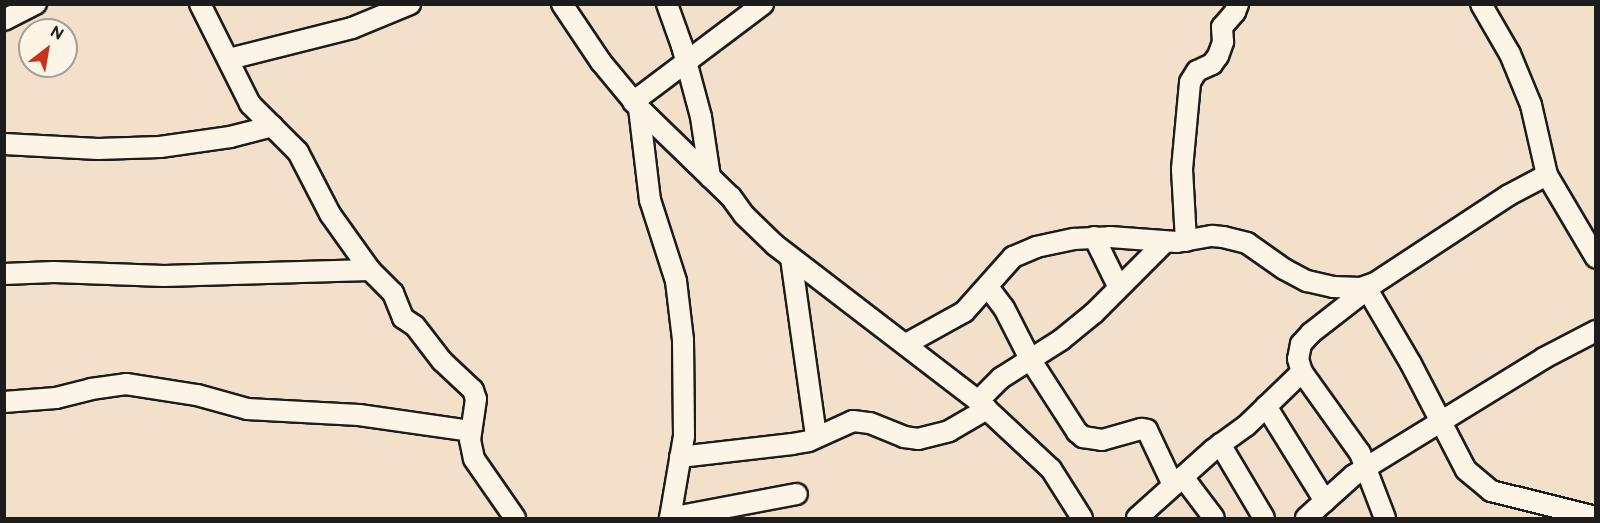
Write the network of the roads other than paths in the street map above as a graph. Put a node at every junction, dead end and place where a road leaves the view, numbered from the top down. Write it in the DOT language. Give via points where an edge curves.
graph roads {
  1 [pos="36,4"];
  2 [pos="200,4"];
  3 [pos="410,4"];
  4 [pos="562,4"];
  5 [pos="667,4"];
  6 [pos="763,4"];
  7 [pos="1238,4"];
  8 [pos="1482,4"];
  9 [pos="4,20"];
  10 [pos="229,59"];
  11 [pos="686,61"];
  12 [pos="636,105"];
  13 [pos="273,126"];
  14 [pos="4,144"];
  15 [pos="1547,175"];
  16 [pos="710,177"];
  17 [pos="1094,237"];
  18 [pos="1186,241"];
  19 [pos="1165,242"];
  20 [pos="791,258"];
  21 [pos="1596,258"];
  22 [pos="370,270"];
  23 [pos="4,274"];
  24 [pos="1118,286"];
  25 [pos="1371,286"];
  26 [pos="988,287"];
  27 [pos="935,330"];
  28 [pos="1596,331"];
  29 [pos="906,344"];
  30 [pos="1030,359"];
  31 [pos="928,361"];
  32 [pos="1302,372"];
  33 [pos="4,402"];
  34 [pos="982,405"];
  35 [pos="1266,406"];
  36 [pos="1441,423"];
  37 [pos="470,432"];
  38 [pos="816,437"];
  39 [pos="1220,444"];
  40 [pos="680,457"];
  41 [pos="1231,461"];
  42 [pos="1201,462"];
  43 [pos="1365,468"];
  44 [pos="1178,481"];
  45 [pos="797,494"];
  46 [pos="1325,501"];
  47 [pos="1203,515"];
  48 [pos="1595,517"];
  49 [pos="670,518"];
  50 [pos="1082,518"];
  51 [pos="515,519"];
  52 [pos="1137,519"];
  53 [pos="1264,519"];
  54 [pos="1306,519"];
  55 [pos="1385,519"];
  1 -- 9 [label="street"];
  2 -- 10 [label="street"];
  3 -- 10 [label="street" via="352,28"];
  4 -- 12 [label="street"];
  5 -- 11 [label="street"];
  6 -- 11 [label="street"];
  7 -- 18 [label="street" via="1222,27 1223,42 1218,56 1212,64 1194,73 1190,82 1182,169"];
  8 -- 15 [label="street" via="1510,54 1531,105"];
  10 -- 13 [label="street" via="250,104"];
  11 -- 12 [label="street"];
  11 -- 16 [label="street" via="701,117"];
  12 -- 16 [label="street"];
  12 -- 40 [label="street" via="650,200 676,281 684,370 684,436"];
  13 -- 14 [label="street" via="160,147 99,149"];
  13 -- 22 [label="street" via="303,159 330,214"];
  15 -- 21 [label="street"];
  15 -- 25 [label="street" via="1448,233"];
  16 -- 20 [label="street"];
  17 -- 19 [label="street"];
  17 -- 24 [label="street"];
  17 -- 26 [label="street" via="1022,252 1008,262"];
  18 -- 19 [label="street"];
  18 -- 25 [label="street" via="1212,236 1247,243 1306,281 1353,289"];
  19 -- 24 [label="street"];
  20 -- 29 [label="street"];
  20 -- 38 [label="street"];
  22 -- 23 [label="street" via="164,276"];
  22 -- 37 [label="street" via="393,293 403,318 473,390 476,399"];
  24 -- 30 [label="street" via="1094,314"];
  25 -- 32 [label="street" via="1301,344 1298,359"];
  25 -- 36 [label="street"];
  26 -- 27 [label="street" via="963,312"];
  26 -- 30 [label="street" via="1004,308"];
  27 -- 29 [label="street"];
  27 -- 31 [label="street"];
  28 -- 36 [label="street" via="1544,358"];
  29 -- 31 [label="street"];
  30 -- 34 [label="street" via="1001,378"];
  30 -- 44 [label="street" via="1083,436 1102,440 1147,430"];
  31 -- 34 [label="street"];
  32 -- 35 [label="street"];
  32 -- 43 [label="street" via="1351,437"];
  33 -- 37 [label="street" via="56,398 126,384 197,395 236,408 359,415"];
  34 -- 38 [label="street" via="949,431 918,439 853,421"];
  34 -- 50 [label="street" via="1051,469"];
  35 -- 39 [label="street"];
  35 -- 46 [label="street"];
  36 -- 43 [label="street"];
  36 -- 48 [label="street" via="1466,470 1491,491"];
  37 -- 51 [label="street" via="474,459"];
  38 -- 40 [label="street" via="792,444"];
  39 -- 41 [label="street"];
  39 -- 42 [label="street"];
  40 -- 49 [label="street"];
  41 -- 42 [label="street"];
  41 -- 53 [label="street"];
  42 -- 44 [label="street"];
  43 -- 46 [label="street"];
  43 -- 55 [label="street"];
  44 -- 47 [label="street"];
  44 -- 52 [label="street"];
  45 -- 49 [label="street"];
  46 -- 54 [label="street"];
}
